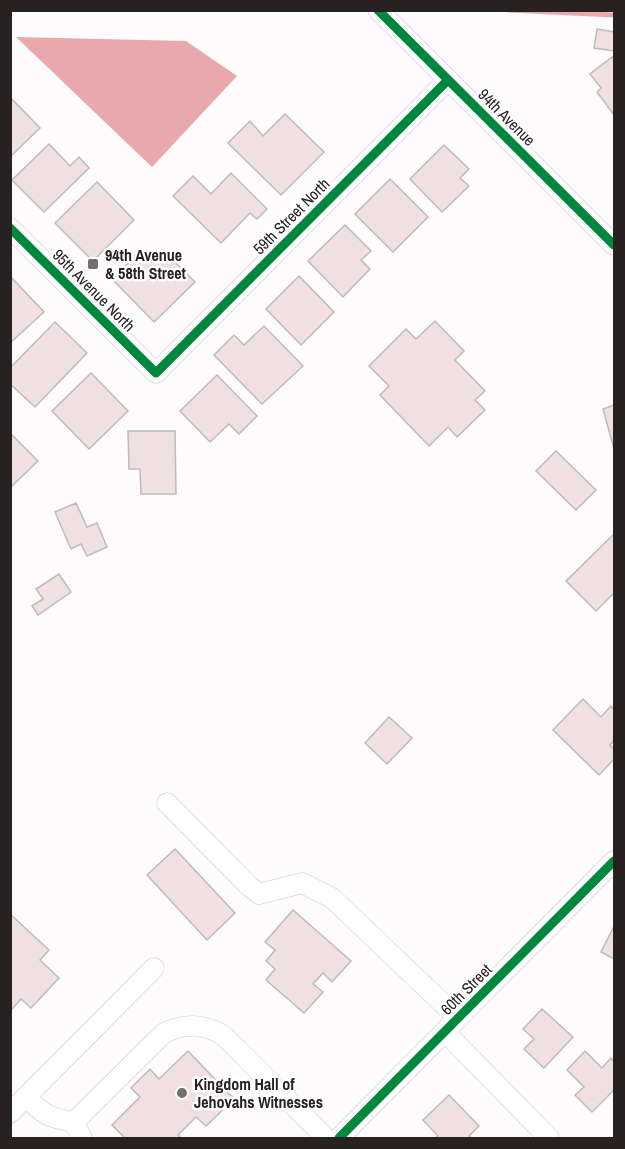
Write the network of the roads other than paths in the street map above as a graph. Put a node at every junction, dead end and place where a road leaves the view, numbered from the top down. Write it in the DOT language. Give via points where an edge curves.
graph roads {
  1 [pos="378,10"];
  2 [pos="448,80"];
  3 [pos="10,228"];
  4 [pos="615,245"];
  5 [pos="156,373"];
  6 [pos="166,803"];
  7 [pos="615,861"];
  8 [pos="154,968"];
  9 [pos="452,1025"];
  10 [pos="27,1097"];
  11 [pos="10,1113"];
  12 [pos="78,1130"];
  13 [pos="326,1138"];
  14 [pos="339,1138"];
  15 [pos="549,1138"];
  1 -- 2 [label="street, 94th Avenue"];
  2 -- 4 [label="street, 94th Avenue"];
  2 -- 5 [label="street, 59th Street North"];
  3 -- 5 [label="street, 95th Avenue North"];
  6 -- 9 [label="street" via="259,894 302,883 332,898"];
  7 -- 9 [label="street, 60th Street"];
  8 -- 10 [label="street"];
  9 -- 14 [label="street, 60th Street"];
  9 -- 15 [label="street"];
  10 -- 11 [label="street"];
  10 -- 12 [label="street" via="42,1113"];
  12 -- 13 [label="street" via="164,1033 177,1026 193,1026 211,1028 224,1036"];
}
